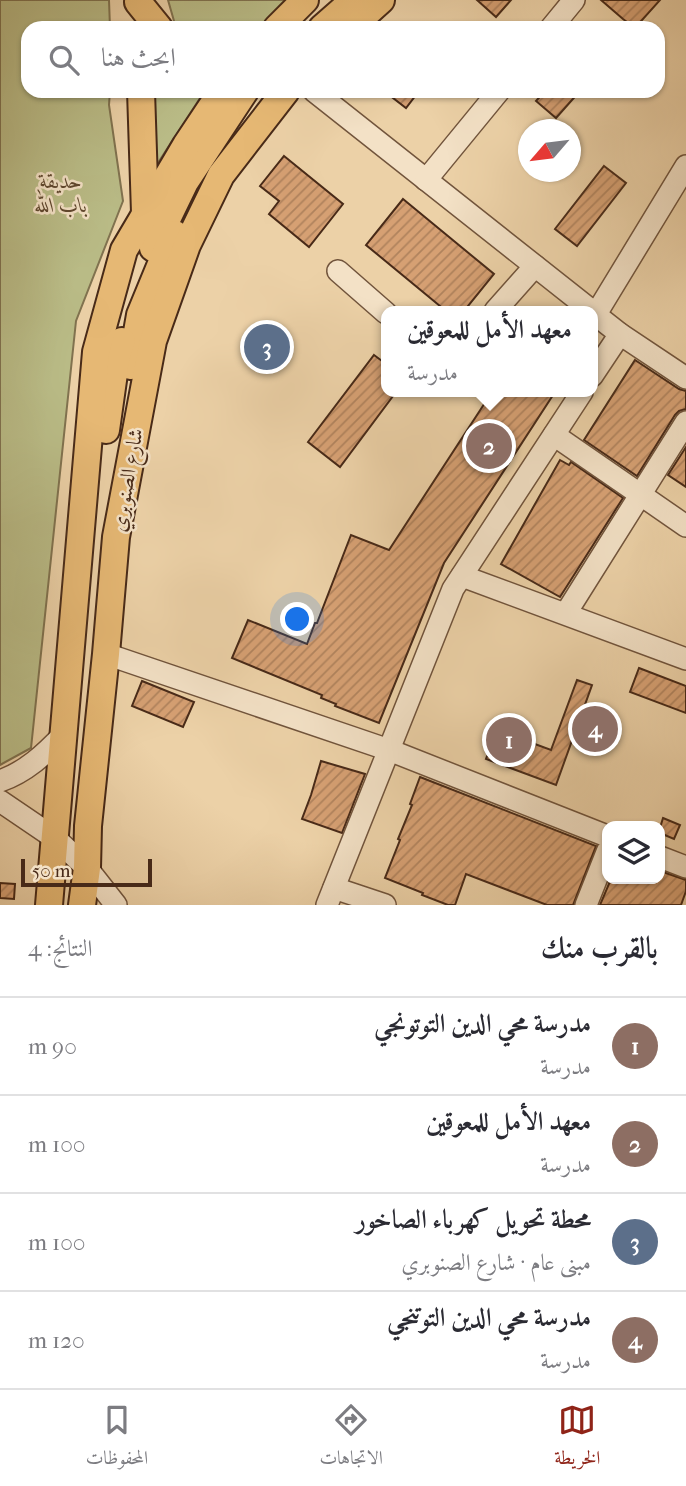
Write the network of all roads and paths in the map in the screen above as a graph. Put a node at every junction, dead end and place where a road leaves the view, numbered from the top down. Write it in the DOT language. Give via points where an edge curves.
graph roads {
  1 [pos="305,0"];
  2 [pos="332,0"];
  3 [pos="354,0"];
  4 [pos="381,0"];
  5 [pos="574,0"];
  6 [pos="138,1"];
  7 [pos="139,21"];
  8 [pos="154,21"];
  9 [pos="284,21"];
  10 [pos="310,21"];
  11 [pos="330,21"];
  12 [pos="358,21"];
  13 [pos="557,21"];
  14 [pos="141,98"];
  15 [pos="217,98"];
  16 [pos="240,98"];
  17 [pos="258,98"];
  18 [pos="281,98"];
  19 [pos="323,98"];
  20 [pos="493,98"];
  21 [pos="686,166"];
  22 [pos="426,180"];
  23 [pos="680,192"];
  24 [pos="145,213"];
  25 [pos="535,267"];
  26 [pos="338,271"];
  27 [pos="500,306"];
  28 [pos="584,306"];
  29 [pos="598,306"];
  30 [pos="381,309"];
  31 [pos="598,317"];
  32 [pos="620,334"];
  33 [pos="598,367"];
  34 [pos="686,378"];
  35 [pos="579,397"];
  36 [pos="686,422"];
  37 [pos="554,435"];
  38 [pos="641,495"];
  39 [pos="686,527"];
  40 [pos="80,533"];
  41 [pos="116,537"];
  42 [pos="462,576"];
  43 [pos="566,613"];
  44 [pos="106,654"];
  45 [pos="686,659"];
  46 [pos="64,734"];
  47 [pos="389,750"];
  48 [pos="0,781"];
  49 [pos="0,801"];
  50 [pos="602,834"];
  51 [pos="56,839"];
  52 [pos="665,859"];
  53 [pos="602,865"];
  54 [pos="686,867"];
  55 [pos="87,868"];
  56 [pos="331,896"];
  57 [pos="49,905"];
  58 [pos="82,905"];
  59 [pos="116,905"];
  60 [pos="385,905"];
  61 [pos="586,905"];
  1 -- 9 [label="main road"];
  2 -- 10 [label="main road"];
  3 -- 11 [label="main road"];
  4 -- 12 [label="main road"];
  5 -- 13 [label="street"];
  6 -- 7 [label="main road"];
  6 -- 8 [label="main road"];
  14 -- 24 [label="main road"];
  15 -- 24 [label="main road, شارع الصنوبري"];
  16 -- 40 [label="main road" via="185,182 155,242 116,359 95,503"];
  17 -- 41 [label="main road" via="200,187 168,247 140,315 113,457"];
  18 -- 41 [label="main road, شارع الصنوبري" via="221,175 187,245 153,341"];
  19 -- 22 [label="street"];
  20 -- 22 [label="street"];
  21 -- 23 [label="street"];
  22 -- 25 [label="street"];
  23 -- 29 [label="street"];
  24 -- 40 [label="main road, شارع الصنوبري" via="124,250 96,352"];
  25 -- 27 [label="street"];
  25 -- 28 [label="street"];
  26 -- 30 [label="street"];
  31 -- 32 [label="street"];
  32 -- 33 [label="street"];
  32 -- 34 [label="street"];
  35 -- 37 [label="street"];
  36 -- 38 [label="street"];
  37 -- 38 [label="street"];
  37 -- 42 [label="street"];
  38 -- 39 [label="street"];
  38 -- 43 [label="street"];
  40 -- 46 [label="main road, شارع الصنوبري"];
  41 -- 44 [label="main road, شارع الصنوبري"];
  42 -- 43 [label="street"];
  42 -- 47 [label="street"];
  43 -- 45 [label="street"];
  44 -- 47 [label="street"];
  44 -- 55 [label="main road, شارع الصنوبري"];
  46 -- 48 [label="street" via="44,756"];
  46 -- 51 [label="main road, شارع الصنوبري"];
  47 -- 50 [label="street"];
  47 -- 56 [label="street"];
  49 -- 51 [label="street"];
  51 -- 55 [label="street"];
  51 -- 57 [label="main road, شارع الصنوبري"];
  52 -- 54 [label="street"];
  53 -- 61 [label="street"];
  55 -- 58 [label="main road, شارع الصنوبري"];
  55 -- 59 [label="street"];
  56 -- 60 [label="street"];
}
